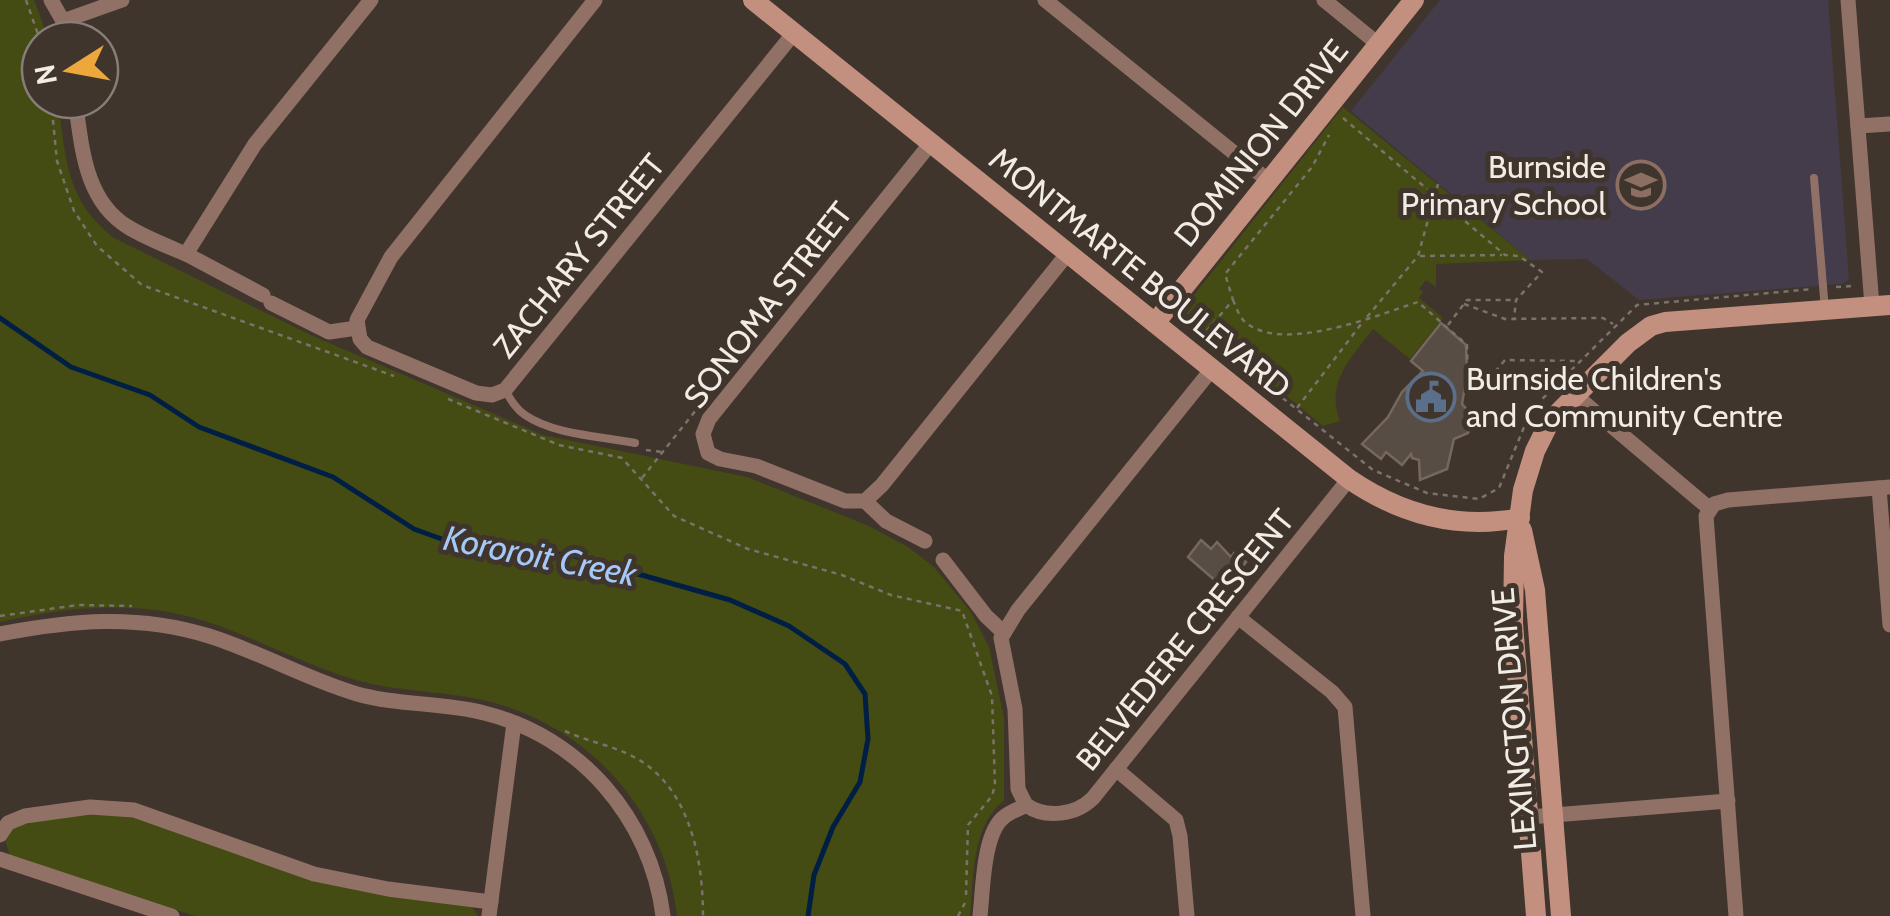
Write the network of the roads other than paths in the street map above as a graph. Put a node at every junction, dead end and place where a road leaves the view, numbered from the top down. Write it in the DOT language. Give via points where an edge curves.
graph roads {
  1 [pos="122,0"];
  2 [pos="371,0"];
  3 [pos="595,0"];
  4 [pos="753,0"];
  5 [pos="1045,0"];
  6 [pos="1324,0"];
  7 [pos="1414,0"];
  8 [pos="1848,0"];
  9 [pos="66,20"];
  10 [pos="794,33"];
  11 [pos="1378,44"];
  12 [pos="78,120"];
  13 [pos="1890,124"];
  14 [pos="1858,126"];
  15 [pos="931,143"];
  16 [pos="1814,178"];
  17 [pos="1270,182"];
  18 [pos="1068,253"];
  19 [pos="186,254"];
  20 [pos="1877,298"];
  21 [pos="1824,299"];
  22 [pos="1162,315"];
  23 [pos="357,328"];
  24 [pos="1212,368"];
  25 [pos="505,390"];
  26 [pos="1574,395"];
  27 [pos="634,443"];
  28 [pos="1349,479"];
  29 [pos="1885,487"];
  30 [pos="864,501"];
  31 [pos="1710,509"];
  32 [pos="1520,518"];
  33 [pos="925,541"];
  34 [pos="943,560"];
  35 [pos="1238,617"];
  36 [pos="1890,626"];
  37 [pos="1004,632"];
  38 [pos="0,634"];
  39 [pos="514,723"];
  40 [pos="1116,769"];
  41 [pos="1728,801"];
  42 [pos="1026,806"];
  43 [pos="1553,814"];
  44 [pos="1529,816"];
  45 [pos="0,836"];
  46 [pos="0,859"];
  47 [pos="490,909"];
  48 [pos="172,916"];
  49 [pos="664,916"];
  50 [pos="980,916"];
  51 [pos="1187,916"];
  52 [pos="1362,916"];
  53 [pos="1536,916"];
  54 [pos="1561,916"];
  55 [pos="1736,916"];
  1 -- 9 [label="street"];
  2 -- 19 [label="street" via="256,144"];
  3 -- 23 [label="street" via="398,246"];
  4 -- 10 [label="street, MONTMARTE BOULEVARD"];
  5 -- 17 [label="street"];
  6 -- 11 [label="street"];
  7 -- 11 [label="street, DOMINION DRIVE"];
  8 -- 14 [label="street"];
  10 -- 15 [label="street, MONTMARTE BOULEVARD"];
  10 -- 25 [label="street, ZACHARY STREET"];
  11 -- 17 [label="street, DOMINION DRIVE"];
  12 -- 19 [label="street" via="100,200 126,226"];
  13 -- 14 [label="street"];
  14 -- 20 [label="street"];
  15 -- 18 [label="street, MONTMARTE BOULEVARD"];
  15 -- 30 [label="street, SONOMA STREET" via="703,434 714,457 845,501"];
  16 -- 21 [label="lane"];
  17 -- 22 [label="street, DOMINION DRIVE"];
  18 -- 22 [label="street, MONTMARTE BOULEVARD"];
  18 -- 30 [label="street"];
  19 -- 23 [label="street" via="328,332"];
  20 -- 21 [label="street, LEXINGTON DRIVE"];
  21 -- 26 [label="street, LEXINGTON DRIVE" via="1651,326"];
  22 -- 24 [label="street, MONTMARTE BOULEVARD" via="1197,343"];
  23 -- 25 [label="street, ZACHARY STREET" via="368,348 443,380 486,396"];
  24 -- 28 [label="street, MONTMARTE BOULEVARD"];
  24 -- 37 [label="street"];
  25 -- 27 [label="lane" via="528,418"];
  26 -- 31 [label="street"];
  26 -- 32 [label="street, LEXINGTON DRIVE" via="1535,451"];
  28 -- 32 [label="street, MONTMARTE BOULEVARD" via="1421,515 1479,522"];
  28 -- 35 [label="street, BELVEDERE CRESCENT"];
  29 -- 31 [label="street" via="1728,500"];
  29 -- 36 [label="street"];
  30 -- 33 [label="street"];
  31 -- 41 [label="street"];
  32 -- 43 [label="street, LEXINGTON DRIVE" via="1535,590"];
  32 -- 44 [label="street, LEXINGTON DRIVE" via="1514,623"];
  34 -- 37 [label="street"];
  35 -- 40 [label="street, BELVEDERE CRESCENT"];
  35 -- 52 [label="street" via="1345,707"];
  37 -- 42 [label="street" via="1016,709 1018,789"];
  38 -- 39 [label="street" via="94,619 151,623 211,636 360,695 483,712"];
  39 -- 47 [label="street"];
  39 -- 49 [label="street" via="579,761 624,810 652,866"];
  40 -- 42 [label="street, BELVEDERE CRESCENT" via="1080,809 1044,813"];
  40 -- 51 [label="street" via="1176,820"];
  41 -- 43 [label="street"];
  41 -- 55 [label="street"];
  42 -- 50 [label="street" via="995,827"];
  43 -- 44 [label="street"];
  43 -- 54 [label="street, LEXINGTON DRIVE"];
  44 -- 53 [label="street, LEXINGTON DRIVE"];
  45 -- 47 [label="street" via="8,823 25,816 90,807 134,810 314,874"];
  46 -- 48 [label="street"];
}
